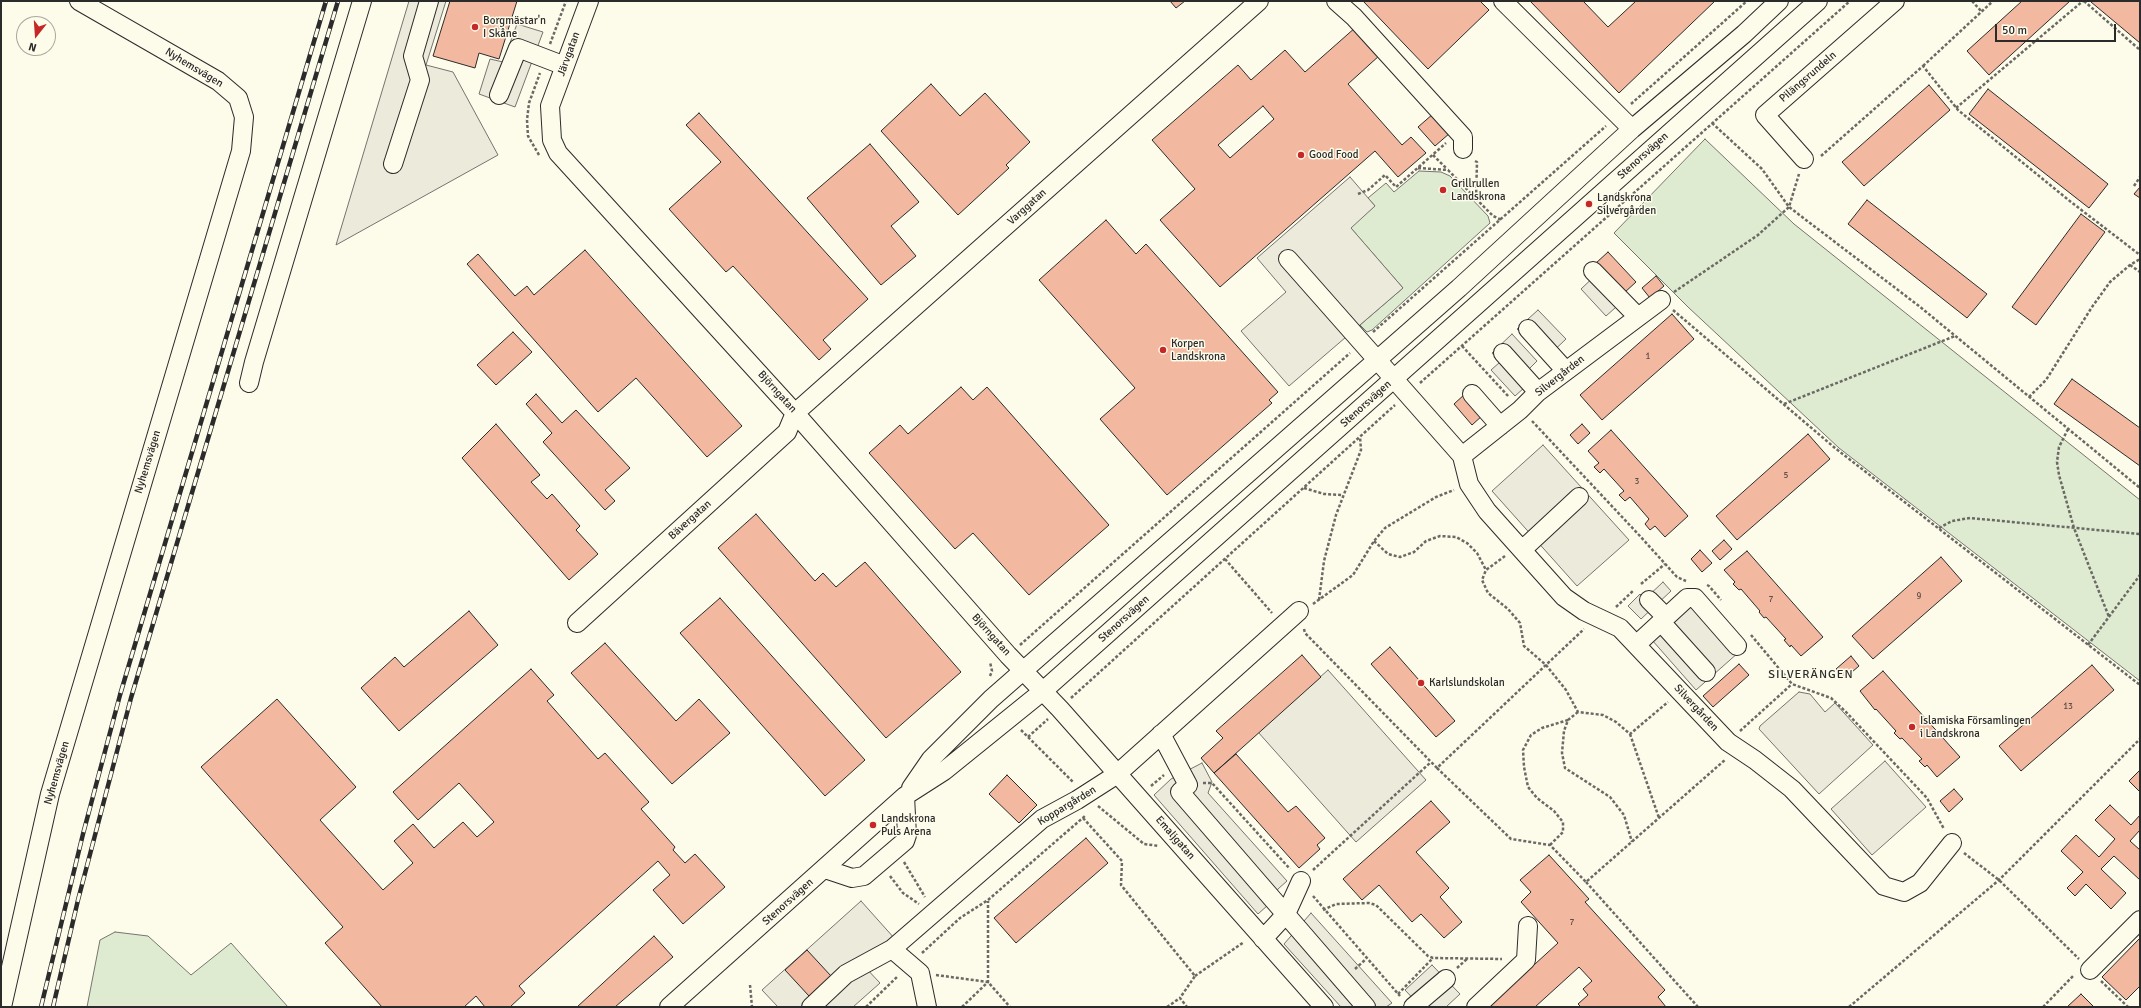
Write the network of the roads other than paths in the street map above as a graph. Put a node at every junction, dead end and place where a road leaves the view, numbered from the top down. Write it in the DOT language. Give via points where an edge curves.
graph roads {
  1 [pos="80,1"];
  2 [pos="362,1"];
  3 [pos="429,1"];
  4 [pos="589,1"];
  5 [pos="1259,1"];
  6 [pos="1336,1"];
  7 [pos="1503,1"];
  8 [pos="1780,1"];
  9 [pos="1818,1"];
  10 [pos="1895,1"];
  11 [pos="565,66"];
  12 [pos="499,95"];
  13 [pos="550,106"];
  14 [pos="1632,129"];
  15 [pos="1463,149"];
  16 [pos="1804,158"];
  17 [pos="393,164"];
  18 [pos="1288,259"];
  19 [pos="1593,271"];
  20 [pos="1661,300"];
  21 [pos="1638,317"];
  22 [pos="1528,329"];
  23 [pos="1503,353"];
  24 [pos="1377,361"];
  25 [pos="1566,372"];
  26 [pos="1394,379"];
  27 [pos="249,383"];
  28 [pos="1538,392"];
  29 [pos="1472,394"];
  30 [pos="795,413"];
  31 [pos="1500,426"];
  32 [pos="1462,456"];
  33 [pos="1579,497"];
  34 [pos="1520,548"];
  35 [pos="1649,600"];
  36 [pos="1299,612"];
  37 [pos="1663,620"];
  38 [pos="577,623"];
  39 [pos="1743,639"];
  40 [pos="1636,645"];
  41 [pos="1024,671"];
  42 [pos="1706,672"];
  43 [pos="1043,691"];
  44 [pos="1161,734"];
  45 [pos="1116,775"];
  46 [pos="905,796"];
  47 [pos="1952,843"];
  48 [pos="825,869"];
  49 [pos="1301,882"];
  50 [pos="1286,914"];
  51 [pos="2140,920"];
  52 [pos="1528,926"];
  53 [pos="1255,940"];
  54 [pos="892,949"];
  55 [pos="2087,967"];
  56 [pos="1446,979"];
  57 [pos="1407,1003"];
  58 [pos="2,1007"];
  59 [pos="669,1007"];
  60 [pos="811,1007"];
  61 [pos="927,1007"];
  62 [pos="1324,1007"];
  63 [pos="1366,1007"];
  64 [pos="1476,1007"];
  1 -- 58 [label="street, Nyhemsvägen" via="218,81 238,98 244,117 241,151 50,794"];
  2 -- 27 [label="street"];
  3 -- 17 [label="street" via="413,56 420,80"];
  4 -- 11 [label="street, Järvgatan"];
  5 -- 30 [label="street, Varggatan"];
  6 -- 15 [label="street" via="1354,17 1463,137"];
  7 -- 14 [label="street"];
  8 -- 14 [label="street, Stenorsvägen"];
  9 -- 26 [label="street, Stenorsvägen"];
  10 -- 16 [label="street, Pilängsrundeln" via="1765,115"];
  11 -- 12 [label="street" via="518,48"];
  11 -- 13 [label="street, Järvgatan"];
  13 -- 30 [label="street, Björngatan" via="552,140 558,154"];
  14 -- 24 [label="street, Stenorsvägen"];
  18 -- 24 [label="street, Silvergården"];
  19 -- 21 [label="street"];
  20 -- 21 [label="street, Silvergården"];
  21 -- 25 [label="street, Silvergården"];
  22 -- 25 [label="street"];
  23 -- 28 [label="street"];
  24 -- 26 [label="street, Silvergården"];
  24 -- 41 [label="street, Stenorsvägen"];
  25 -- 28 [label="street, Silvergården"];
  26 -- 32 [label="street, Silvergården"];
  26 -- 43 [label="street, Stenorsvägen"];
  28 -- 31 [label="street, Silvergården"];
  29 -- 31 [label="street"];
  30 -- 38 [label="street, Bävergatan" via="787,432"];
  30 -- 41 [label="street, Björngatan"];
  31 -- 32 [label="street, Silvergården"];
  32 -- 34 [label="street, Silvergården" via="1469,484 1487,511"];
  33 -- 34 [label="street"];
  34 -- 40 [label="street, Silvergården" via="1564,597 1584,611 1620,628"];
  35 -- 37 [label="street"];
  36 -- 44 [label="street, Koppargården"];
  37 -- 39 [label="street" via="1687,598 1695,598"];
  37 -- 40 [label="street"];
  37 -- 42 [label="street"];
  40 -- 47 [label="street, Silvergården" via="1733,746 1792,789 1884,886 1904,892 1920,883"];
  41 -- 43 [label="street, Emaljgatan"];
  41 -- 46 [label="street, Stenorsvägen" via="991,699 931,759"];
  43 -- 45 [label="street, Emaljgatan"];
  43 -- 46 [label="street, Stenorsvägen" via="944,771"];
  44 -- 45 [label="street, Koppargården"];
  44 -- 50 [label="street" via="1188,785 1180,792"];
  45 -- 53 [label="street, Emaljgatan" via="1139,798"];
  45 -- 54 [label="street, Koppargården" via="1042,819"];
  46 -- 48 [label="street, Stenorsvägen"];
  46 -- 48 [label="street" via="905,841 864,876 852,878"];
  48 -- 59 [label="street, Stenorsvägen"];
  49 -- 50 [label="street"];
  50 -- 53 [label="street"];
  50 -- 63 [label="street"];
  51 -- 55 [label="street"];
  52 -- 64 [label="street" via="1526,960"];
  53 -- 62 [label="street, Emaljgatan"];
  54 -- 60 [label="street, Koppargården" via="846,974"];
  54 -- 61 [label="street" via="915,968"];
  56 -- 57 [label="street"];
}
